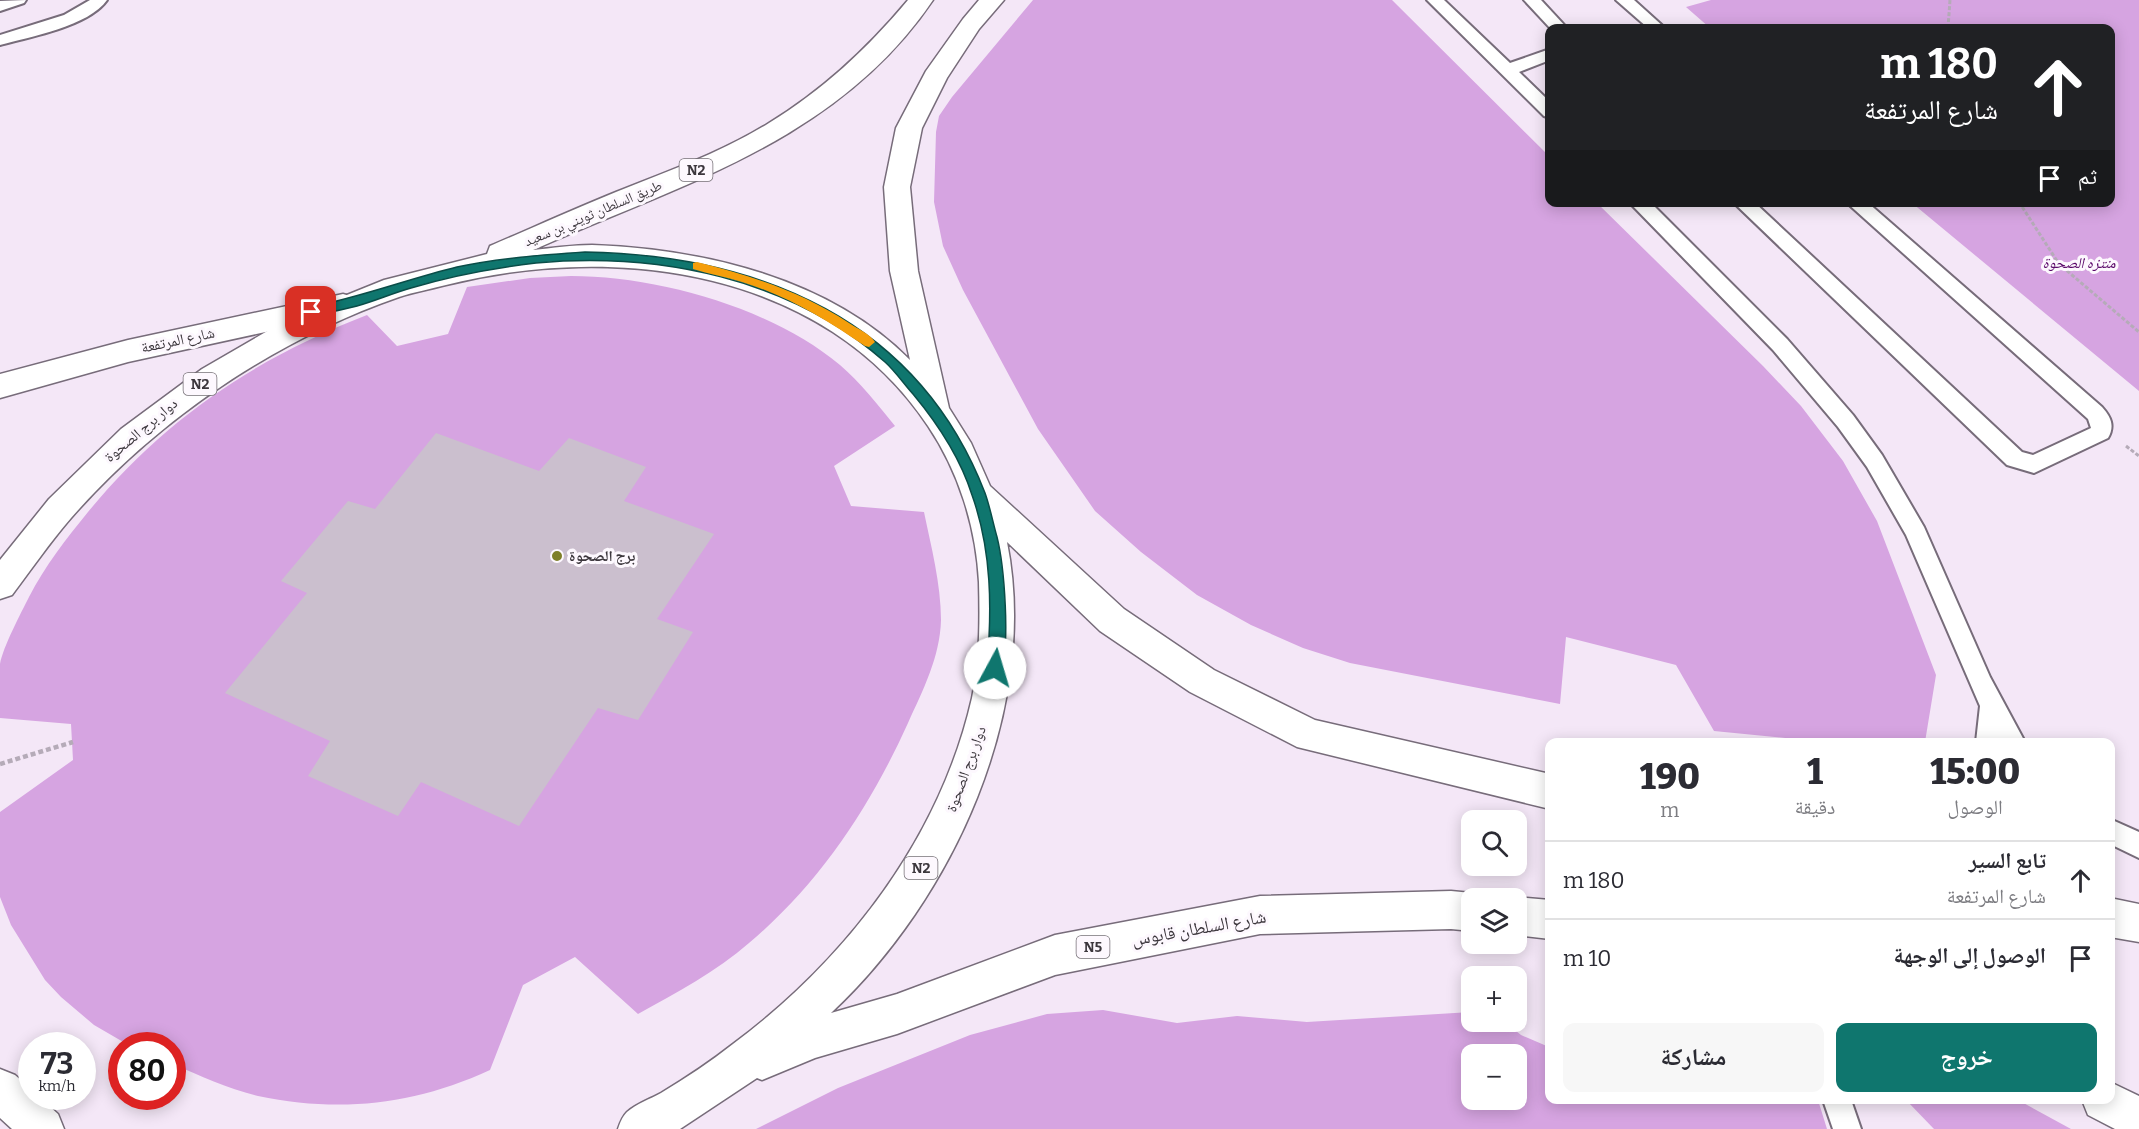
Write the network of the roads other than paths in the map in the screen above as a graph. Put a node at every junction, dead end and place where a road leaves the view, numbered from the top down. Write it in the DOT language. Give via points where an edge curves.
graph roads {
  1 [pos="18,0"];
  2 [pos="99,0"];
  3 [pos="921,0"];
  4 [pos="992,0"];
  5 [pos="1435,0"];
  6 [pos="1532,0"];
  7 [pos="1624,0"];
  8 [pos="0,6"];
  9 [pos="1555,24"];
  10 [pos="1652,24"];
  11 [pos="0,40"];
  12 [pos="1545,56"];
  13 [pos="1508,70"];
  14 [pos="1545,107"];
  15 [pos="1643,207"];
  16 [pos="1747,207"];
  17 [pos="1861,207"];
  18 [pos="460,271"];
  19 [pos="357,302"];
  20 [pos="0,386"];
  21 [pos="937,414"];
  22 [pos="979,495"];
  23 [pos="0,585"];
  24 [pos="1991,708"];
  25 [pos="1988,738"];
  26 [pos="2010,738"];
  27 [pos="1489,779"];
  28 [pos="1545,785"];
  29 [pos="1545,791"];
  30 [pos="2115,833"];
  31 [pos="2139,845"];
  32 [pos="1461,911"];
  33 [pos="1527,917"];
  34 [pos="2115,918"];
  35 [pos="1545,919"];
  36 [pos="2139,923"];
  37 [pos="733,1070"];
  38 [pos="0,1090"];
  39 [pos="1838,1104"];
  40 [pos="2111,1104"];
  41 [pos="2139,1119"];
  42 [pos="43,1129"];
  43 [pos="639,1129"];
  44 [pos="1847,1129"];
  1 -- 8 [label="lane"];
  2 -- 11 [label="lane" via="82,14"];
  3 -- 18 [label="main road, طريق السلطان ثويني بن سعيد / N2" via="863,66 803,114 765,138"];
  4 -- 21 [label="main road, N2" via="929,87 909,128 897,187 904,271"];
  5 -- 13 [label="lane"];
  6 -- 9 [label="lane"];
  7 -- 10 [label="lane"];
  12 -- 13 [label="lane"];
  13 -- 14 [label="lane"];
  15 -- 24 [label="lane" via="1798,364 1853,429 1901,504"];
  16 -- 17 [label="lane" via="2015,459 2034,464 2101,432 2101,420 2095,413"];
  18 -- 19 [label="main road, دوار برج الصحوة / N2"];
  18 -- 21 [label="main road, دوار برج الصحوة / N2" via="535,259 608,256 678,263 744,278 805,302 860,336 897,366"];
  19 -- 20 [label="main road, شارع المرتفعة" via="128,351"];
  19 -- 23 [label="main road, دوار برج الصحوة / N2" via="249,353 153,418 77,488"];
  21 -- 22 [label="main road, دوار برج الصحوة / N2" via="962,454"];
  22 -- 27 [label="main road" via="1112,620 1202,681 1310,735"];
  22 -- 37 [label="main road, دوار برج الصحوة / N2" via="996,569 997,642 987,709 954,807 927,859 877,932 810,1006"];
  24 -- 25 [label="lane"];
  24 -- 26 [label="lane"];
  27 -- 28 [label="lane"];
  27 -- 29 [label="main road"];
  30 -- 31 [label="lane"];
  32 -- 37 [label="main road, شارع السلطان قابوس / N5" via="1260,915 1055,955"];
  33 -- 35 [label="main road"];
  34 -- 36 [label="main road"];
  37 -- 43 [label="main road, دوار برج الصحوة / N2"];
  38 -- 42 [label="main road"];
  39 -- 44 [label="lane"];
  40 -- 41 [label="main road"];
}
